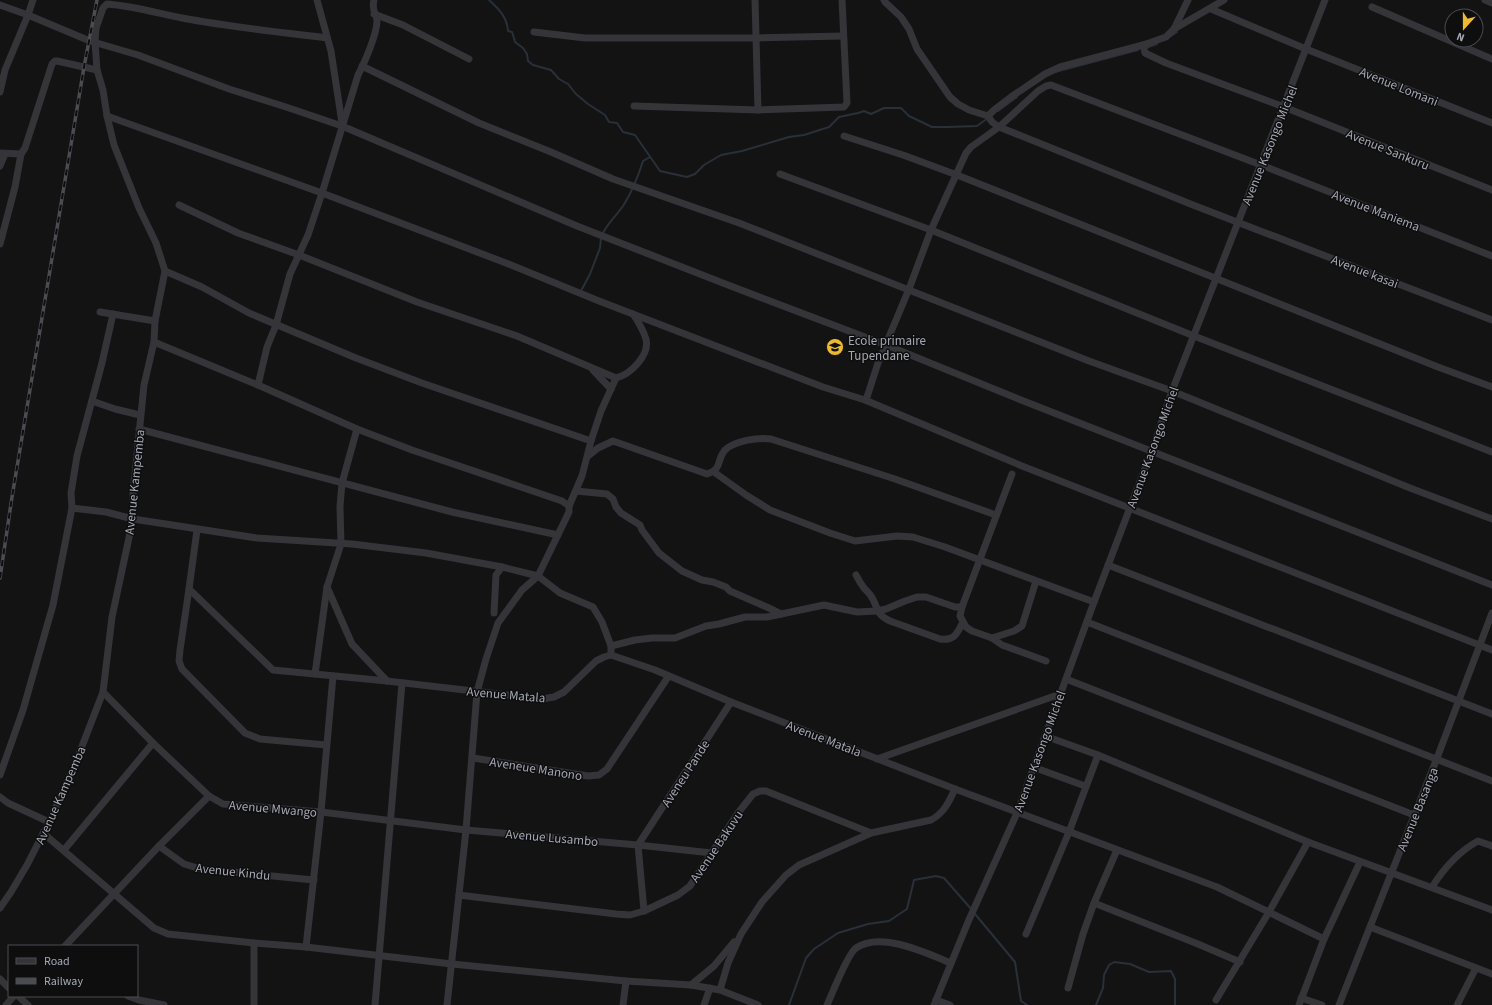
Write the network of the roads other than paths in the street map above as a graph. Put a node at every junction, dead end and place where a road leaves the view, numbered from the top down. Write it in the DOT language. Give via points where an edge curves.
graph roads {
  1 [pos="33,0"];
  2 [pos="374,0"];
  3 [pos="755,0"];
  4 [pos="842,0"];
  5 [pos="884,0"];
  6 [pos="1188,0"];
  7 [pos="1224,0"];
  8 [pos="1325,0"];
  9 [pos="1485,0"];
  10 [pos="320,1"];
  11 [pos="1492,3"];
  12 [pos="0,5"];
  13 [pos="1372,8"];
  14 [pos="1211,9"];
  15 [pos="374,14"];
  16 [pos="28,15"];
  17 [pos="1174,28"];
  18 [pos="534,32"];
  19 [pos="843,36"];
  20 [pos="327,38"];
  21 [pos="756,38"];
  22 [pos="95,42"];
  23 [pos="1143,45"];
  24 [pos="1306,49"];
  25 [pos="1492,58"];
  26 [pos="469,59"];
  27 [pos="362,66"];
  28 [pos="97,70"];
  29 [pos="0,92"];
  30 [pos="634,106"];
  31 [pos="1284,107"];
  32 [pos="758,110"];
  33 [pos="107,116"];
  34 [pos="990,119"];
  35 [pos="1492,123"];
  36 [pos="342,126"];
  37 [pos="999,127"];
  38 [pos="844,136"];
  39 [pos="2,153"];
  40 [pos="21,154"];
  41 [pos="1261,165"];
  42 [pos="0,166"];
  43 [pos="780,174"];
  44 [pos="957,175"];
  45 [pos="1492,190"];
  46 [pos="322,193"];
  47 [pos="179,205"];
  48 [pos="1238,222"];
  49 [pos="931,230"];
  50 [pos="0,244"];
  51 [pos="299,256"];
  52 [pos="1492,256"];
  53 [pos="165,271"];
  54 [pos="1216,278"];
  55 [pos="909,289"];
  56 [pos="100,312"];
  57 [pos="112,314"];
  58 [pos="633,314"];
  59 [pos="1492,320"];
  60 [pos="155,321"];
  61 [pos="276,325"];
  62 [pos="1194,336"];
  63 [pos="154,342"];
  64 [pos="886,345"];
  65 [pos="588,365"];
  66 [pos="616,378"];
  67 [pos="258,385"];
  68 [pos="1492,387"];
  69 [pos="611,389"];
  70 [pos="1172,391"];
  71 [pos="864,400"];
  72 [pos="92,401"];
  73 [pos="140,415"];
  74 [pos="139,429"];
  75 [pos="357,429"];
  76 [pos="591,440"];
  77 [pos="1152,450"];
  78 [pos="1492,452"];
  79 [pos="588,456"];
  80 [pos="714,472"];
  81 [pos="1012,474"];
  82 [pos="342,482"];
  83 [pos="576,491"];
  84 [pos="569,506"];
  85 [pos="1131,507"];
  86 [pos="72,508"];
  87 [pos="996,515"];
  88 [pos="133,519"];
  89 [pos="1492,519"];
  90 [pos="197,530"];
  91 [pos="558,535"];
  92 [pos="341,544"];
  93 [pos="980,560"];
  94 [pos="1108,565"];
  95 [pos="502,567"];
  96 [pos="856,575"];
  97 [pos="538,576"];
  98 [pos="1036,581"];
  99 [pos="1492,585"];
  100 [pos="327,587"];
  101 [pos="189,589"];
  102 [pos="1094,602"];
  103 [pos="962,607"];
  104 [pos="877,611"];
  105 [pos="494,613"];
  106 [pos="1492,613"];
  107 [pos="781,614"];
  108 [pos="963,622"];
  109 [pos="1087,622"];
  110 [pos="992,638"];
  111 [pos="1480,645"];
  112 [pos="611,646"];
  113 [pos="1492,650"];
  114 [pos="611,655"];
  115 [pos="1046,661"];
  116 [pos="315,674"];
  117 [pos="333,676"];
  118 [pos="668,677"];
  119 [pos="1066,679"];
  120 [pos="387,681"];
  121 [pos="402,683"];
  122 [pos="103,692"];
  123 [pos="477,692"];
  124 [pos="1060,694"];
  125 [pos="1460,700"];
  126 [pos="731,702"];
  127 [pos="1492,714"];
  128 [pos="1045,736"];
  129 [pos="153,742"];
  130 [pos="326,745"];
  131 [pos="1098,755"];
  132 [pos="473,758"];
  133 [pos="1437,758"];
  134 [pos="877,759"];
  135 [pos="1033,767"];
  136 [pos="0,775"];
  137 [pos="1492,781"];
  138 [pos="1085,786"];
  139 [pos="955,789"];
  140 [pos="209,796"];
  141 [pos="0,797"];
  142 [pos="321,812"];
  143 [pos="1017,813"];
  144 [pos="1414,816"];
  145 [pos="391,820"];
  146 [pos="49,822"];
  147 [pos="466,830"];
  148 [pos="1069,832"];
  149 [pos="44,833"];
  150 [pos="871,833"];
  151 [pos="1308,842"];
  152 [pos="638,845"];
  153 [pos="159,846"];
  154 [pos="1492,846"];
  155 [pos="64,850"];
  156 [pos="1117,850"];
  157 [pos="712,853"];
  158 [pos="1360,862"];
  159 [pos="1391,873"];
  160 [pos="314,880"];
  161 [pos="1432,887"];
  162 [pos="113,894"];
  163 [pos="459,895"];
  164 [pos="1094,903"];
  165 [pos="0,908"];
  166 [pos="1492,910"];
  167 [pos="644,911"];
  168 [pos="1269,912"];
  169 [pos="1370,927"];
  170 [pos="741,934"];
  171 [pos="1026,934"];
  172 [pos="1324,939"];
  173 [pos="254,943"];
  174 [pos="66,945"];
  175 [pos="306,946"];
  176 [pos="379,954"];
  177 [pos="1240,962"];
  178 [pos="951,963"];
  179 [pos="452,964"];
  180 [pos="1476,968"];
  181 [pos="1492,974"];
  182 [pos="0,979"];
  183 [pos="626,981"];
  184 [pos="691,985"];
  185 [pos="8,987"];
  186 [pos="710,988"];
  187 [pos="1068,988"];
  188 [pos="720,990"];
  189 [pos="13,997"];
  190 [pos="19,997"];
  191 [pos="131,997"];
  192 [pos="1216,1000"];
  193 [pos="1300,1001"];
  194 [pos="935,1003"];
  195 [pos="6,1005"];
  196 [pos="28,1005"];
  197 [pos="164,1005"];
  198 [pos="254,1005"];
  199 [pos="375,1005"];
  200 [pos="447,1005"];
  201 [pos="623,1005"];
  202 [pos="704,1005"];
  203 [pos="758,1005"];
  204 [pos="827,1005"];
  205 [pos="950,1005"];
  206 [pos="1322,1005"];
  207 [pos="1339,1005"];
  208 [pos="1457,1005"];
  1 -- 16 [label="street"];
  2 -- 15 [label="street"];
  3 -- 21 [label="street"];
  4 -- 19 [label="street"];
  5 -- 34 [label="street, Avenue kasai" via="902,17 917,48 950,97 958,104"];
  6 -- 17 [label="street"];
  7 -- 14 [label="street"];
  8 -- 24 [label="street, Avenue Kasongo Michel"];
  9 -- 11 [label="street"];
  10 -- 20 [label="street"];
  12 -- 16 [label="street"];
  13 -- 25 [label="street"];
  14 -- 17 [label="street"];
  14 -- 24 [label="street, Avenue Lomani"];
  15 -- 26 [label="street" via="403,25"];
  15 -- 27 [label="street" via="377,19 376,27"];
  16 -- 22 [label="street"];
  16 -- 29 [label="street" via="5,70"];
  17 -- 23 [label="street" via="1166,37"];
  18 -- 21 [label="street" via="585,38"];
  19 -- 21 [label="street"];
  19 -- 32 [label="street" via="846,105 844,107"];
  20 -- 22 [label="street, Avenue Kampemba" via="252,29 107,4 96,28"];
  20 -- 36 [label="street"];
  21 -- 32 [label="street"];
  22 -- 28 [label="street, Avenue Kampemba"];
  22 -- 36 [label="street"];
  23 -- 31 [label="street, Avenue Sankuru" via="1145,53 1166,63"];
  23 -- 34 [label="street" via="1060,67 1045,74 1011,97"];
  24 -- 31 [label="street, Avenue Kasongo Michel"];
  24 -- 35 [label="street, Avenue Lomani"];
  27 -- 36 [label="street"];
  27 -- 55 [label="street" via="479,123 613,179 739,223"];
  28 -- 33 [label="street, Avenue Kampemba"];
  28 -- 40 [label="street" via="54,61"];
  30 -- 32 [label="street"];
  31 -- 41 [label="street, Avenue Kasongo Michel"];
  31 -- 45 [label="street, Avenue Sankuru"];
  33 -- 46 [label="street"];
  33 -- 53 [label="street, Avenue Kampemba" via="114,145 156,243"];
  34 -- 37 [label="street, Avenue kasai"];
  36 -- 46 [label="street"];
  36 -- 64 [label="street" via="577,226"];
  37 -- 41 [label="street, Avenue Maniema" via="1038,91 1051,85"];
  37 -- 44 [label="street, Avenue Maniema" via="971,147"];
  37 -- 48 [label="street, Avenue kasai"];
  38 -- 44 [label="street"];
  39 -- 40 [label="street"];
  39 -- 42 [label="street"];
  40 -- 50 [label="street"];
  41 -- 48 [label="street, Avenue Kasongo Michel"];
  41 -- 52 [label="street, Avenue Maniema"];
  43 -- 49 [label="street"];
  44 -- 49 [label="street, Avenue Maniema"];
  44 -- 54 [label="street"];
  46 -- 51 [label="street"];
  46 -- 58 [label="street"];
  47 -- 51 [label="street" via="238,233"];
  48 -- 54 [label="street, Avenue Kasongo Michel"];
  48 -- 59 [label="street, Avenue kasai"];
  49 -- 55 [label="street, Avenue Maniema"];
  49 -- 62 [label="street"];
  51 -- 61 [label="street" via="290,274"];
  51 -- 65 [label="street" via="417,302 517,336"];
  53 -- 60 [label="street, Avenue Kampemba"];
  53 -- 61 [label="street"];
  54 -- 62 [label="street, Avenue Kasongo Michel"];
  54 -- 68 [label="street"];
  55 -- 64 [label="street, Avenue Maniema"];
  55 -- 70 [label="street" via="1089,361"];
  56 -- 57 [label="street"];
  57 -- 60 [label="street"];
  57 -- 72 [label="street"];
  58 -- 66 [label="street" via="643,331 645,349 631,370"];
  58 -- 71 [label="street" via="823,387"];
  60 -- 63 [label="street, Avenue Kampemba"];
  61 -- 67 [label="street" via="267,347"];
  61 -- 76 [label="street" via="407,377"];
  62 -- 70 [label="street, Avenue Kasongo Michel"];
  62 -- 78 [label="street"];
  63 -- 67 [label="street"];
  63 -- 73 [label="street, Avenue Kampemba"];
  64 -- 71 [label="street, Avenue Maniema"];
  64 -- 77 [label="street"];
  65 -- 66 [label="street"];
  65 -- 69 [label="street"];
  66 -- 69 [label="street"];
  67 -- 75 [label="street"];
  69 -- 76 [label="street"];
  70 -- 77 [label="street, Avenue Kasongo Michel"];
  70 -- 89 [label="street"];
  71 -- 85 [label="street" via="1022,466"];
  72 -- 73 [label="street"];
  72 -- 86 [label="street" via="77,456"];
  73 -- 74 [label="street, Avenue Kampemba"];
  74 -- 82 [label="street"];
  74 -- 88 [label="street, Avenue Kampemba"];
  75 -- 82 [label="street"];
  75 -- 84 [label="street" via="562,501"];
  76 -- 79 [label="street"];
  77 -- 85 [label="street, Avenue Kasongo Michel"];
  77 -- 99 [label="street"];
  79 -- 80 [label="street" via="613,441 707,474"];
  79 -- 83 [label="street"];
  80 -- 87 [label="street" via="724,451 732,445 760,437 895,479"];
  80 -- 93 [label="street" via="770,510 830,533 855,541 897,536 913,537"];
  81 -- 87 [label="street"];
  82 -- 91 [label="street" via="452,512"];
  82 -- 92 [label="street"];
  83 -- 84 [label="street"];
  83 -- 107 [label="street" via="607,494 621,512 640,525 659,553 682,571 726,587"];
  84 -- 91 [label="street" via="569,512"];
  85 -- 94 [label="street, Avenue Kasongo Michel"];
  85 -- 111 [label="street"];
  86 -- 88 [label="street" via="106,512"];
  86 -- 136 [label="street" via="52,605 23,710"];
  87 -- 93 [label="street"];
  88 -- 90 [label="street"];
  88 -- 122 [label="street, Avenue Kampemba" via="112,617"];
  90 -- 92 [label="street" via="257,538"];
  90 -- 101 [label="street"];
  91 -- 97 [label="street"];
  92 -- 95 [label="street" via="426,553"];
  92 -- 100 [label="street"];
  93 -- 98 [label="street"];
  93 -- 103 [label="street"];
  94 -- 102 [label="street, Avenue Kasongo Michel"];
  94 -- 125 [label="street"];
  95 -- 97 [label="street"];
  95 -- 105 [label="street" via="496,575"];
  96 -- 104 [label="street" via="872,597"];
  97 -- 112 [label="street" via="560,593 593,607"];
  97 -- 123 [label="street" via="522,590 498,623"];
  98 -- 102 [label="street"];
  98 -- 110 [label="street" via="1022,626"];
  100 -- 116 [label="street"];
  100 -- 120 [label="street" via="352,644"];
  101 -- 116 [label="street, Avenue Matala" via="273,670"];
  101 -- 130 [label="street" via="179,661 182,669 245,733 260,738"];
  102 -- 109 [label="street, Avenue Kasongo Michel"];
  103 -- 104 [label="street" via="955,608 926,597 917,597"];
  103 -- 108 [label="street" via="960,616"];
  104 -- 107 [label="street" via="857,612 824,605"];
  104 -- 108 [label="street" via="890,621 946,640 954,637"];
  106 -- 111 [label="street, Avenue Basanga"];
  107 -- 112 [label="street" via="706,626 675,638 636,640"];
  108 -- 110 [label="street" via="972,631"];
  109 -- 119 [label="street, Avenue Kasongo Michel"];
  109 -- 133 [label="street"];
  110 -- 115 [label="street" via="1002,645"];
  111 -- 113 [label="street"];
  111 -- 125 [label="street, Avenue Basanga"];
  112 -- 114 [label="street"];
  114 -- 118 [label="street, Avenue Matala"];
  114 -- 123 [label="street, Avenue Matala" via="596,661 564,692 554,697 542,699"];
  116 -- 117 [label="street, Avenue Matala"];
  117 -- 120 [label="street, Avenue Matala"];
  117 -- 130 [label="street"];
  118 -- 126 [label="street, Avenue Matala"];
  118 -- 132 [label="street, Aveneue Manono" via="607,769 599,774 588,776"];
  119 -- 124 [label="street, Avenue Kasongo Michel"];
  119 -- 144 [label="street"];
  120 -- 121 [label="street, Avenue Matala"];
  121 -- 123 [label="street, Avenue Matala"];
  121 -- 145 [label="street"];
  122 -- 129 [label="street, Avenue Mwango"];
  122 -- 146 [label="street, Avenue Kampemba"];
  123 -- 132 [label="street"];
  124 -- 128 [label="street, Avenue Kasongo Michel"];
  124 -- 134 [label="street"];
  125 -- 127 [label="street"];
  125 -- 133 [label="street, Avenue Basanga"];
  126 -- 134 [label="street, Avenue Matala"];
  126 -- 152 [label="street, Aveneu Pande"];
  128 -- 131 [label="street"];
  128 -- 135 [label="street, Avenue Kasongo Michel"];
  129 -- 140 [label="street, Avenue Mwango"];
  129 -- 155 [label="street"];
  130 -- 142 [label="street"];
  131 -- 138 [label="street"];
  131 -- 151 [label="street"];
  132 -- 147 [label="street"];
  133 -- 137 [label="street"];
  133 -- 144 [label="street, Avenue Basanga"];
  134 -- 139 [label="street, Avenue Matala"];
  135 -- 138 [label="street"];
  135 -- 143 [label="street, Avenue Kasongo Michel"];
  138 -- 148 [label="street"];
  139 -- 143 [label="street, Avenue Matala"];
  139 -- 150 [label="street" via="939,816"];
  140 -- 142 [label="street, Avenue Mwango" via="223,804"];
  140 -- 153 [label="street"];
  141 -- 146 [label="street"];
  142 -- 145 [label="street, Avenue Mwango"];
  142 -- 160 [label="street"];
  143 -- 148 [label="street, Avenue Matala"];
  143 -- 178 [label="street, Avenue Kasongo Michel"];
  144 -- 159 [label="street, Avenue Basanga"];
  145 -- 147 [label="street, Avenue Lusambo"];
  145 -- 176 [label="street"];
  146 -- 149 [label="street, Avenue Kampemba"];
  147 -- 152 [label="street, Avenue Lusambo"];
  147 -- 163 [label="street"];
  148 -- 156 [label="street, Avenue Matala"];
  148 -- 171 [label="street"];
  149 -- 155 [label="street"];
  149 -- 165 [label="street, Avenue Kampemba"];
  150 -- 157 [label="street, Avenue Bakuvu" via="760,791 753,794 738,813"];
  150 -- 170 [label="street" via="799,865 786,875 762,902"];
  151 -- 158 [label="street"];
  151 -- 168 [label="street"];
  152 -- 157 [label="street, Avenue Lusambo"];
  152 -- 167 [label="street"];
  153 -- 160 [label="street, Avenue Kindu" via="184,864 201,869"];
  153 -- 162 [label="street"];
  154 -- 161 [label="street" via="1478,841 1468,847 1446,866"];
  155 -- 162 [label="street"];
  156 -- 164 [label="street"];
  156 -- 168 [label="street, Avenue Matala" via="1217,886"];
  157 -- 167 [label="street, Avenue Bakuvu" via="690,886 678,895"];
  158 -- 159 [label="street"];
  158 -- 172 [label="street"];
  159 -- 161 [label="street"];
  159 -- 169 [label="street, Avenue Basanga"];
  160 -- 175 [label="street"];
  161 -- 166 [label="street"];
  162 -- 173 [label="street" via="154,928 168,934"];
  162 -- 174 [label="street"];
  163 -- 167 [label="street, Avenue Bakuvu" via="616,914 630,915"];
  163 -- 179 [label="street"];
  164 -- 177 [label="street"];
  164 -- 187 [label="street"];
  168 -- 172 [label="street, Avenue Matala"];
  168 -- 177 [label="street"];
  169 -- 180 [label="street"];
  169 -- 207 [label="street, Avenue Basanga"];
  170 -- 184 [label="street" via="714,966"];
  170 -- 188 [label="street"];
  172 -- 193 [label="street"];
  173 -- 175 [label="street"];
  173 -- 198 [label="street"];
  175 -- 176 [label="street"];
  176 -- 179 [label="street"];
  176 -- 199 [label="street"];
  177 -- 192 [label="street"];
  178 -- 194 [label="street"];
  178 -- 204 [label="street" via="892,942 874,942 856,948 840,973"];
  179 -- 183 [label="street"];
  179 -- 200 [label="street"];
  180 -- 181 [label="street"];
  180 -- 208 [label="street"];
  182 -- 185 [label="street"];
  183 -- 184 [label="street"];
  183 -- 201 [label="street"];
  184 -- 186 [label="street"];
  186 -- 188 [label="street"];
  186 -- 202 [label="street"];
  188 -- 203 [label="street"];
  189 -- 195 [label="street"];
  190 -- 196 [label="street"];
  191 -- 197 [label="street"];
  193 -- 206 [label="street"];
  194 -- 205 [label="street"];
}
